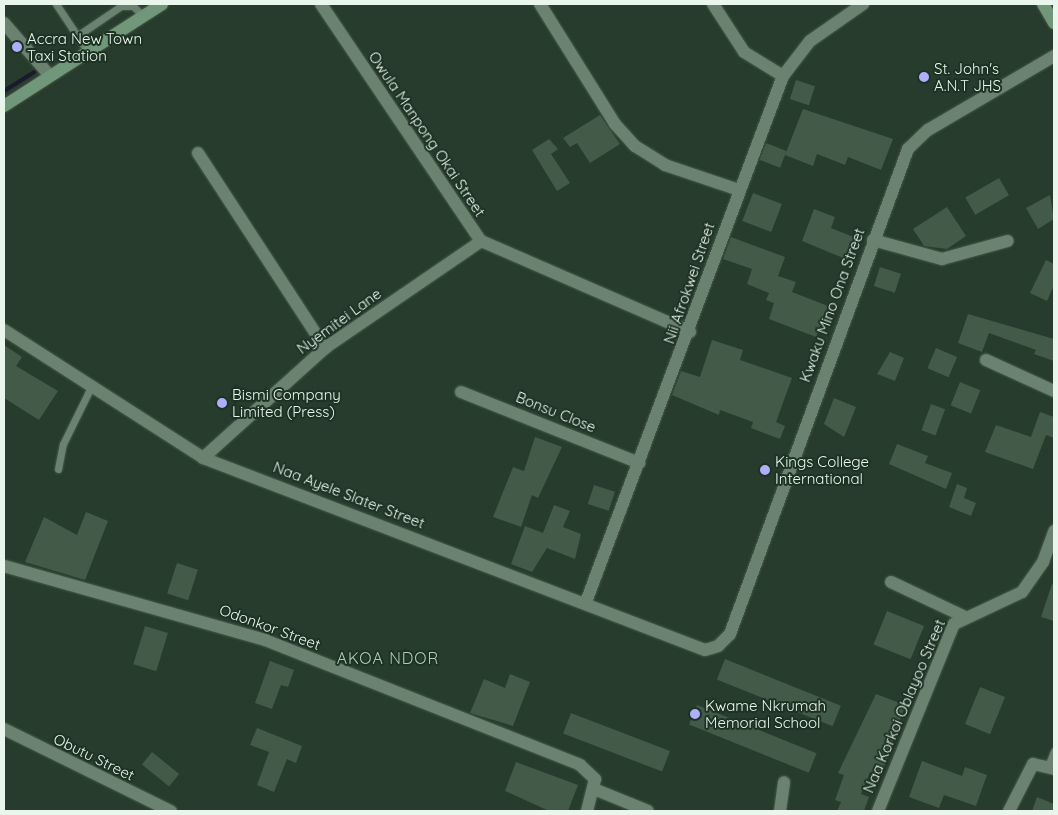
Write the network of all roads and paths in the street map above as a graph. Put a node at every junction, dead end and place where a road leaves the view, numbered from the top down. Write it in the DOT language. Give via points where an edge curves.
graph roads {
  1 [pos="56,4"];
  2 [pos="162,4"];
  3 [pos="321,4"];
  4 [pos="540,4"];
  5 [pos="713,4"];
  6 [pos="863,4"];
  7 [pos="1043,4"];
  8 [pos="143,16"];
  9 [pos="4,23"];
  10 [pos="1054,23"];
  11 [pos="77,36"];
  12 [pos="88,52"];
  13 [pos="1054,56"];
  14 [pos="50,76"];
  15 [pos="783,76"];
  16 [pos="4,106"];
  17 [pos="198,153"];
  18 [pos="739,190"];
  19 [pos="873,240"];
  20 [pos="482,241"];
  21 [pos="1008,241"];
  22 [pos="4,330"];
  23 [pos="690,332"];
  24 [pos="325,348"];
  25 [pos="986,360"];
  26 [pos="91,387"];
  27 [pos="1054,391"];
  28 [pos="461,392"];
  29 [pos="202,458"];
  30 [pos="639,463"];
  31 [pos="58,469"];
  32 [pos="1054,531"];
  33 [pos="4,566"];
  34 [pos="891,582"];
  35 [pos="586,602"];
  36 [pos="964,616"];
  37 [pos="705,650"];
  38 [pos="4,729"];
  39 [pos="1054,751"];
  40 [pos="1051,767"];
  41 [pos="784,782"];
  42 [pos="594,789"];
  43 [pos="171,811"];
  44 [pos="587,811"];
  45 [pos="648,811"];
  46 [pos="780,811"];
  47 [pos="878,811"];
  48 [pos="1009,811"];
  1 -- 11 [label="lane"];
  2 -- 8 [label="street"];
  3 -- 20 [label="street, Owula Manpong Okai Street"];
  4 -- 18 [label="street" via="615,124 635,146 664,165"];
  5 -- 15 [label="street" via="744,52"];
  6 -- 15 [label="street, Nii Afrokwei Street" via="810,41"];
  7 -- 10 [label="street"];
  8 -- 11 [label="lane" via="133,6 121,6"];
  8 -- 12 [label="street"];
  9 -- 14 [label="street"];
  11 -- 12 [label="lane"];
  12 -- 14 [label="street"];
  13 -- 19 [label="street, Kwaku Mino Ona Street" via="916,139 908,149"];
  14 -- 16 [label="street"];
  15 -- 18 [label="street, Nii Afrokwei Street"];
  17 -- 24 [label="street"];
  18 -- 23 [label="street, Nii Afrokwei Street"];
  19 -- 21 [label="street" via="942,259"];
  19 -- 37 [label="street, Kwaku Mino Ona Street" via="730,634 718,646"];
  20 -- 23 [label="street, Owula Manpong Okai Street"];
  20 -- 24 [label="street, Nyemitei Lane"];
  22 -- 26 [label="street, Naa Ayele Slater Street"];
  23 -- 30 [label="street, Nii Afrokwei Street"];
  24 -- 29 [label="street, Nyemitei Lane"];
  25 -- 27 [label="street"];
  26 -- 29 [label="street, Naa Ayele Slater Street"];
  26 -- 31 [label="lane" via="63,444"];
  28 -- 30 [label="street, Bonsu Close"];
  29 -- 35 [label="street, Naa Ayele Slater Street"];
  30 -- 35 [label="street, Nii Afrokwei Street"];
  32 -- 36 [label="street, Naa Korkoi Oblayoo Street" via="1043,562 1022,592 1008,601"];
  33 -- 42 [label="street, Odonkor Street" via="265,640 580,765 595,779"];
  34 -- 36 [label="street, Naa Korkoi Oblayoo Street"];
  35 -- 37 [label="street, Naa Ayele Slater Street"];
  36 -- 47 [label="street, Naa Korkoi Oblayoo Street" via="954,624"];
  38 -- 43 [label="street, Obutu Street"];
  39 -- 40 [label="lane"];
  40 -- 48 [label="street" via="1033,764 1029,768"];
  41 -- 46 [label="street"];
  42 -- 44 [label="street"];
  42 -- 45 [label="street"];
}
